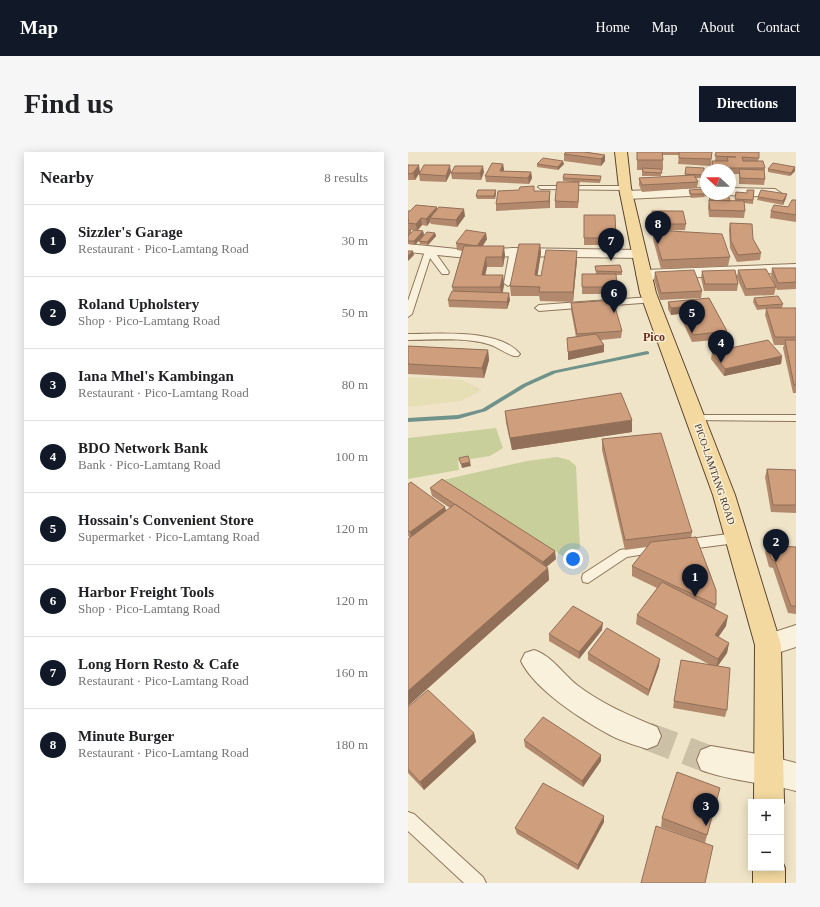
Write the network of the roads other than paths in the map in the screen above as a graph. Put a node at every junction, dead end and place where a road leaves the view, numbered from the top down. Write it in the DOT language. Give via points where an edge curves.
graph roads {
  1 [pos="620,152"];
  2 [pos="541,187"];
  3 [pos="625,191"];
  4 [pos="700,192"];
  5 [pos="736,192"];
  6 [pos="776,193"];
  7 [pos="408,248"];
  8 [pos="429,250"];
  9 [pos="513,252"];
  10 [pos="639,254"];
  11 [pos="796,268"];
  12 [pos="445,272"];
  13 [pos="644,275"];
  14 [pos="508,283"];
  15 [pos="651,300"];
  16 [pos="539,308"];
  17 [pos="408,314"];
  18 [pos="408,337"];
  19 [pos="514,354"];
  20 [pos="696,418"];
  21 [pos="796,418"];
  22 [pos="736,538"];
  23 [pos="588,578"];
  24 [pos="796,636"];
  25 [pos="768,645"];
  26 [pos="534,661"];
  27 [pos="647,736"];
  28 [pos="712,760"];
  29 [pos="769,770"];
  30 [pos="796,777"];
  31 [pos="769,799"];
  32 [pos="408,820"];
  33 [pos="769,871"];
  34 [pos="476,883"];
  35 [pos="769,883"];
  1 -- 3 [label="main road, PICO-LAMTANG ROAD"];
  2 -- 3 [label="lane"];
  3 -- 4 [label="street"];
  3 -- 10 [label="main road, PICO-LAMTANG ROAD"];
  5 -- 6 [label="street"];
  7 -- 8 [label="street"];
  8 -- 9 [label="street" via="467,254"];
  8 -- 12 [label="lane"];
  8 -- 17 [label="lane"];
  9 -- 10 [label="street"];
  9 -- 14 [label="lane"];
  10 -- 13 [label="main road, PICO-LAMTANG ROAD"];
  11 -- 13 [label="street"];
  13 -- 15 [label="main road, PICO-LAMTANG ROAD"];
  15 -- 16 [label="lane"];
  15 -- 20 [label="main road, PICO-LAMTANG ROAD"];
  18 -- 19 [label="lane" via="488,340 508,347"];
  20 -- 21 [label="lane"];
  20 -- 22 [label="main road, PICO-LAMTANG ROAD" via="724,495"];
  22 -- 23 [label="lane" via="624,553"];
  22 -- 25 [label="main road, PICO-LAMTANG ROAD"];
  24 -- 25 [label="street"];
  25 -- 29 [label="main road, PICO-LAMTANG ROAD"];
  26 -- 27 [label="street" via="568,694 620,726"];
  28 -- 29 [label="street"];
  29 -- 30 [label="street"];
  29 -- 31 [label="main road, PICO-LAMTANG ROAD"];
  32 -- 34 [label="lane"];
  33 -- 35 [label="main road"];
}
